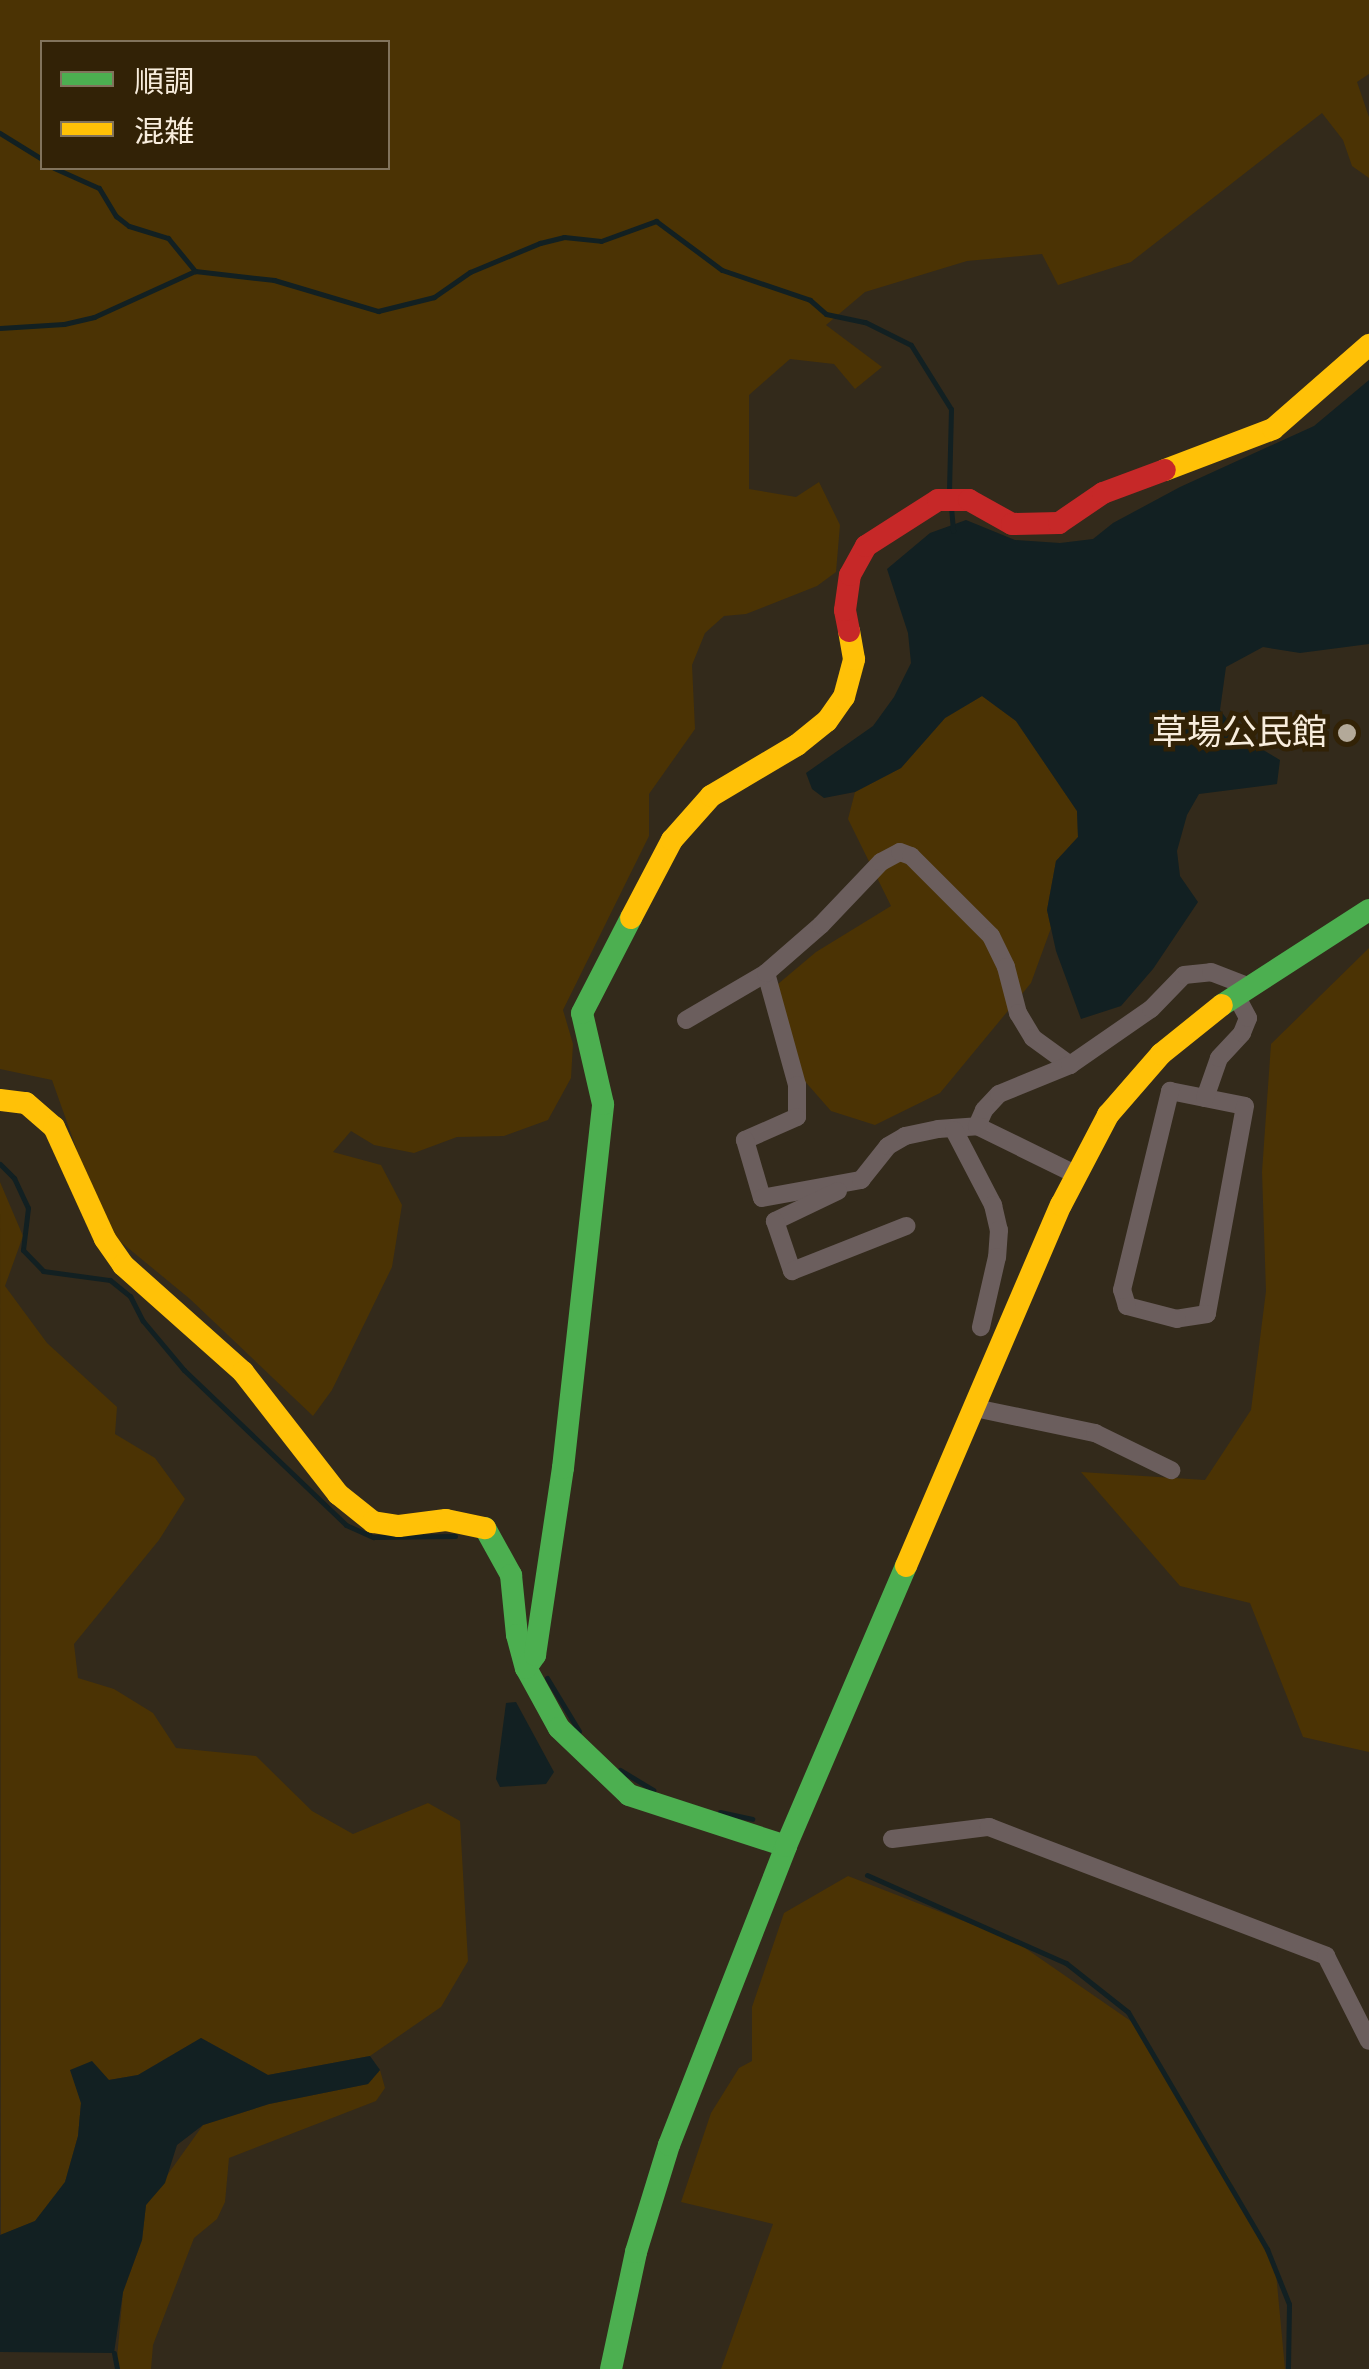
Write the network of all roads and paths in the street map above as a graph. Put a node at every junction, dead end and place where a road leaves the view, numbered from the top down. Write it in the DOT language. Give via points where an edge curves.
graph roads {
  1 [pos="1369,346"];
  2 [pos="1369,910"];
  3 [pos="766,974"];
  4 [pos="1242,991"];
  5 [pos="686,1020"];
  6 [pos="1070,1065"];
  7 [pos="1205,1098"];
  8 [pos="0,1100"];
  9 [pos="977,1126"];
  10 [pos="954,1130"];
  11 [pos="1077,1174"];
  12 [pos="862,1180"];
  13 [pos="906,1226"];
  14 [pos="981,1326"];
  15 [pos="975,1408"];
  16 [pos="1171,1470"];
  17 [pos="526,1668"];
  18 [pos="892,1839"];
  19 [pos="786,1846"];
  20 [pos="1369,2041"];
  21 [pos="611,2369"];
  1 -- 17 [label="street" via="1274,429 1103,493 1060,523 1012,524 954,499 900,520 866,546 850,575 846,610 854,659 844,697 797,745 711,796 672,840 582,1012 604,1104 563,1468 535,1655"];
  2 -- 4 [label="street"];
  3 -- 5 [label="street"];
  3 -- 6 [label="street" via="881,862 900,852 990,936 1033,1038"];
  3 -- 12 [label="street" via="793,1070 797,1117 745,1140 762,1198"];
  4 -- 6 [label="street" via="1211,972 1184,976 1151,1009"];
  4 -- 7 [label="street" via="1248,1018 1219,1058"];
  4 -- 11 [label="street" via="1161,1054 1108,1115"];
  6 -- 9 [label="street" via="999,1094"];
  7 -- 7 [label="street" via="1245,1106 1207,1314 1177,1319 1127,1306 1122,1290 1170,1091"];
  8 -- 17 [label="street" via="26,1103 54,1127 123,1265 244,1372 338,1494 373,1522 446,1520 482,1525 490,1533 511,1575"];
  9 -- 10 [label="street"];
  9 -- 11 [label="street"];
  10 -- 12 [label="street" via="905,1136 888,1146"];
  10 -- 14 [label="street" via="999,1230"];
  11 -- 15 [label="street"];
  12 -- 13 [label="street" via="775,1221 792,1271"];
  15 -- 16 [label="street" via="1095,1433"];
  15 -- 19 [label="street"];
  17 -- 19 [label="street" via="558,1728 629,1795"];
  18 -- 20 [label="street" via="989,1826 1326,1956"];
  19 -- 21 [label="street" via="668,2144"];
}
